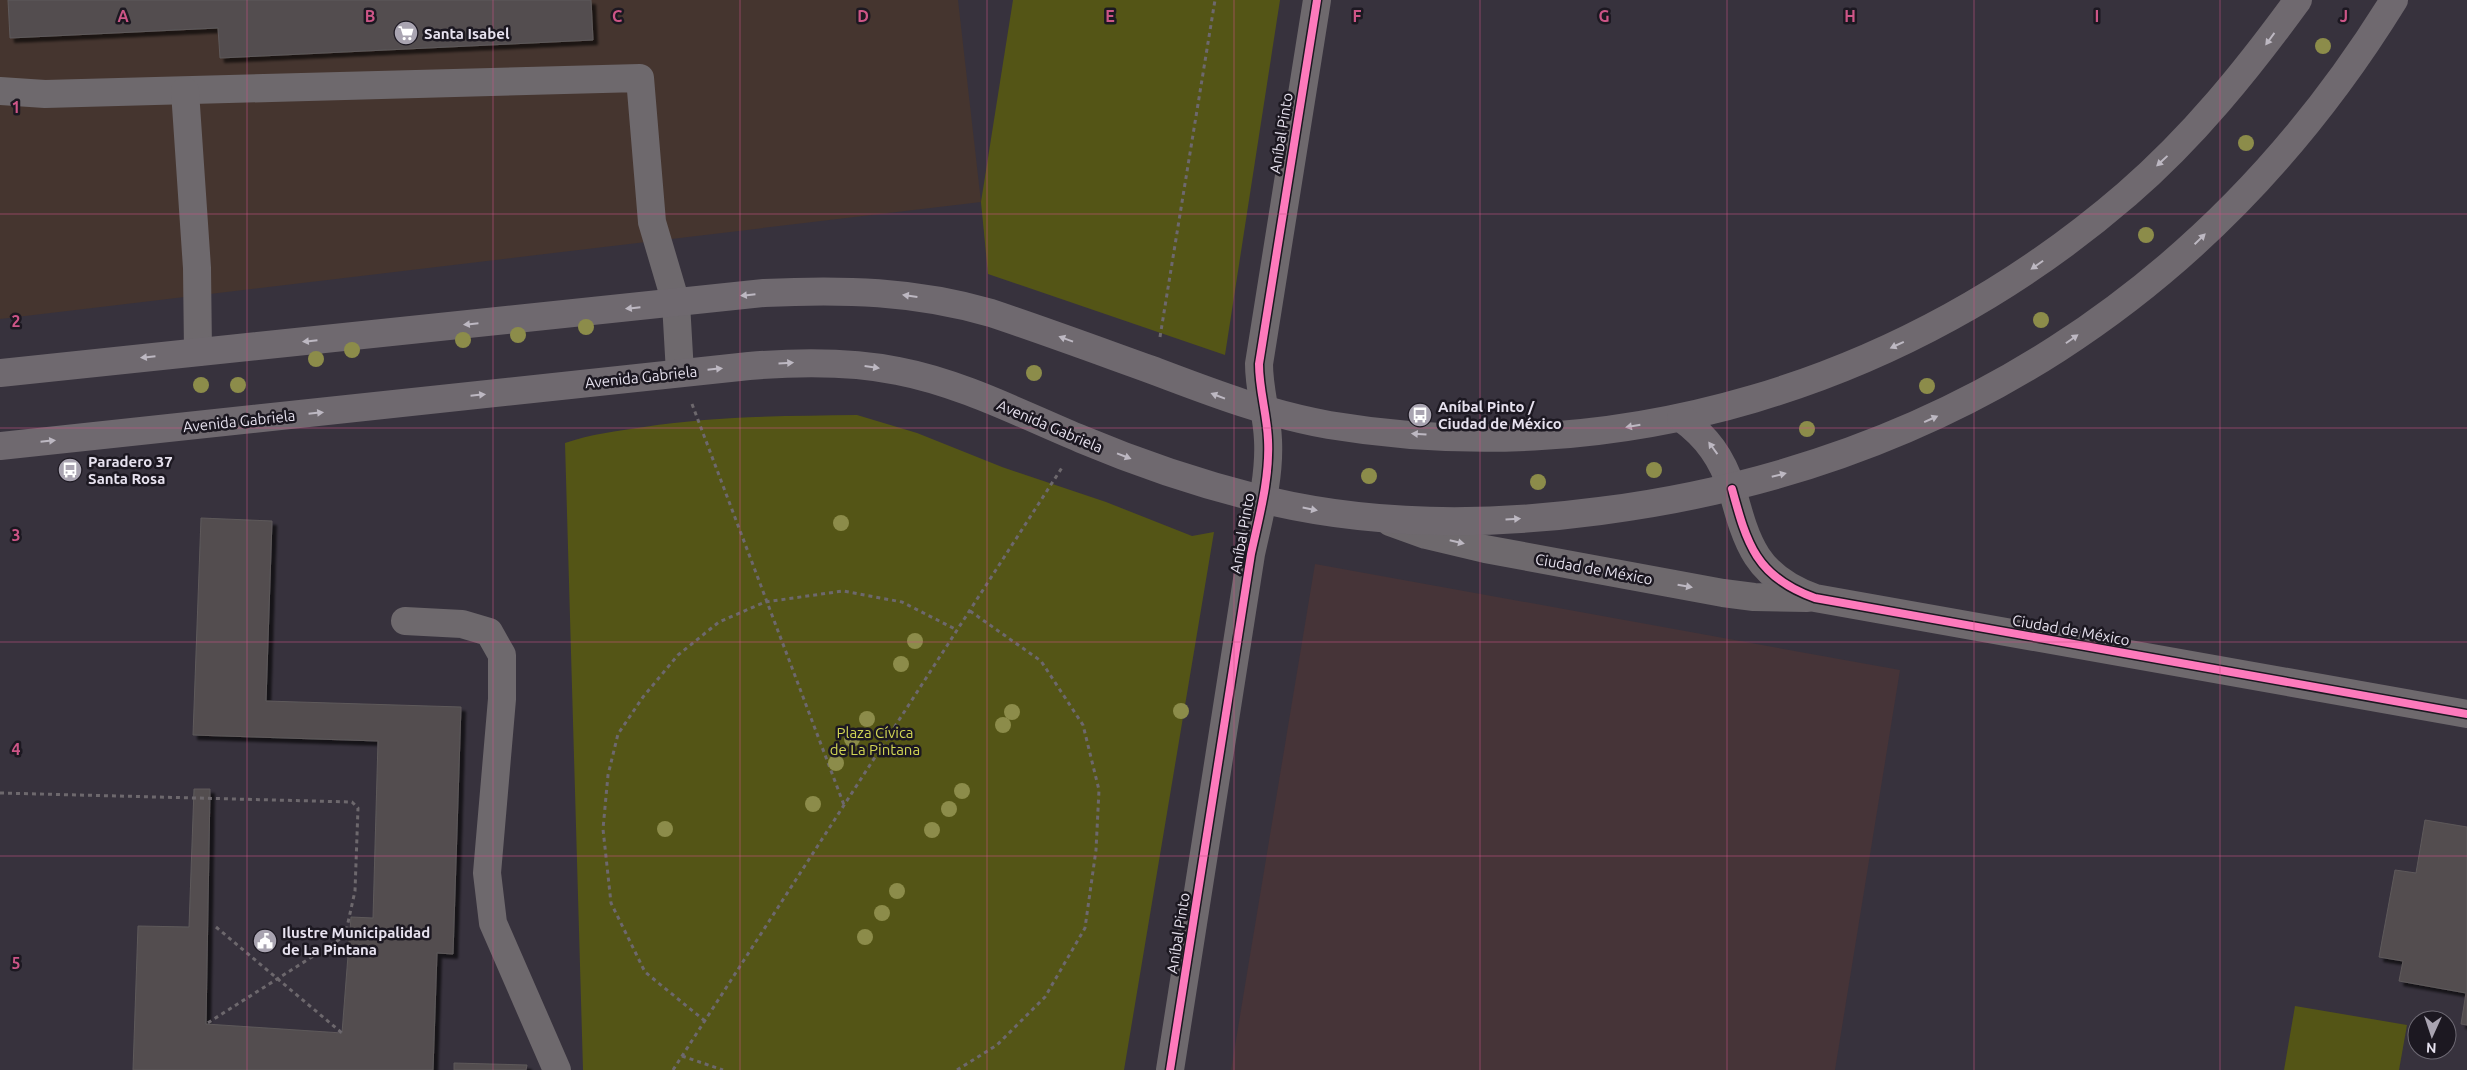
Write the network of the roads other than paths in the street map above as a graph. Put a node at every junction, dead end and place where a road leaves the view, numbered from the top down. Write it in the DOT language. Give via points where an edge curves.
graph roads {
  1 [pos="1317,0"];
  2 [pos="2298,0"];
  3 [pos="2394,0"];
  4 [pos="0,91"];
  5 [pos="185,91"];
  6 [pos="676,304"];
  7 [pos="198,352"];
  8 [pos="0,372"];
  9 [pos="680,373"];
  10 [pos="1265,410"];
  11 [pos="1681,418"];
  12 [pos="0,446"];
  13 [pos="1732,489"];
  14 [pos="1262,499"];
  15 [pos="1377,517"];
  16 [pos="1815,598"];
  17 [pos="405,622"];
  18 [pos="2467,714"];
  19 [pos="557,1070"];
  20 [pos="1170,1070"];
  1 -- 10 [label="street, Aníbal Pinto" via="1262,339 1259,383"];
  2 -- 11 [label="main road, one-way" via="2258,55 2172,152 2129,192 2036,266 1928,331 1871,358 1762,397"];
  13 -- 3 [label="main road, Avenida Gabriela, one-way" via="1813,466 1939,415 2003,382 2069,342 2132,297 2191,248 2289,146 2330,96"];
  4 -- 5 [label="street" via="45,94"];
  5 -- 6 [label="street" via="640,78 652,222"];
  5 -- 7 [label="street" via="197,268"];
  6 -- 7 [label="main road, one-way"];
  6 -- 9 [label="street"];
  10 -- 6 [label="main road, one-way" via="960,304 863,291 814,290"];
  7 -- 8 [label="main road, one-way"];
  12 -- 9 [label="main road, Avenida Gabriela, one-way"];
  9 -- 14 [label="main road, Avenida Gabriela, one-way" via="793,363 896,370 960,389 1147,465"];
  11 -- 10 [label="main road, one-way" via="1571,434 1453,436 1330,425"];
  10 -- 14 [label="street, Aníbal Pinto" via="1267,475"];
  13 -- 11 [label="main road, one-way" via="1717,452"];
  15 -- 13 [label="main road, Avenida Gabriela, one-way" via="1447,521 1560,516 1656,504"];
  13 -- 16 [label="street, Ciudad de México" via="1747,538 1767,571 1797,592"];
  14 -- 15 [label="main road, Avenida Gabriela, one-way"];
  14 -- 20 [label="street, Aníbal Pinto"];
  15 -- 16 [label="street, Ciudad de México, one-way" via="1426,535 1494,551 1723,593"];
  16 -- 18 [label="street, Ciudad de México"];
  17 -- 19 [label="street" via="462,624 489,632 502,655 502,699 487,873 493,924"];
}
